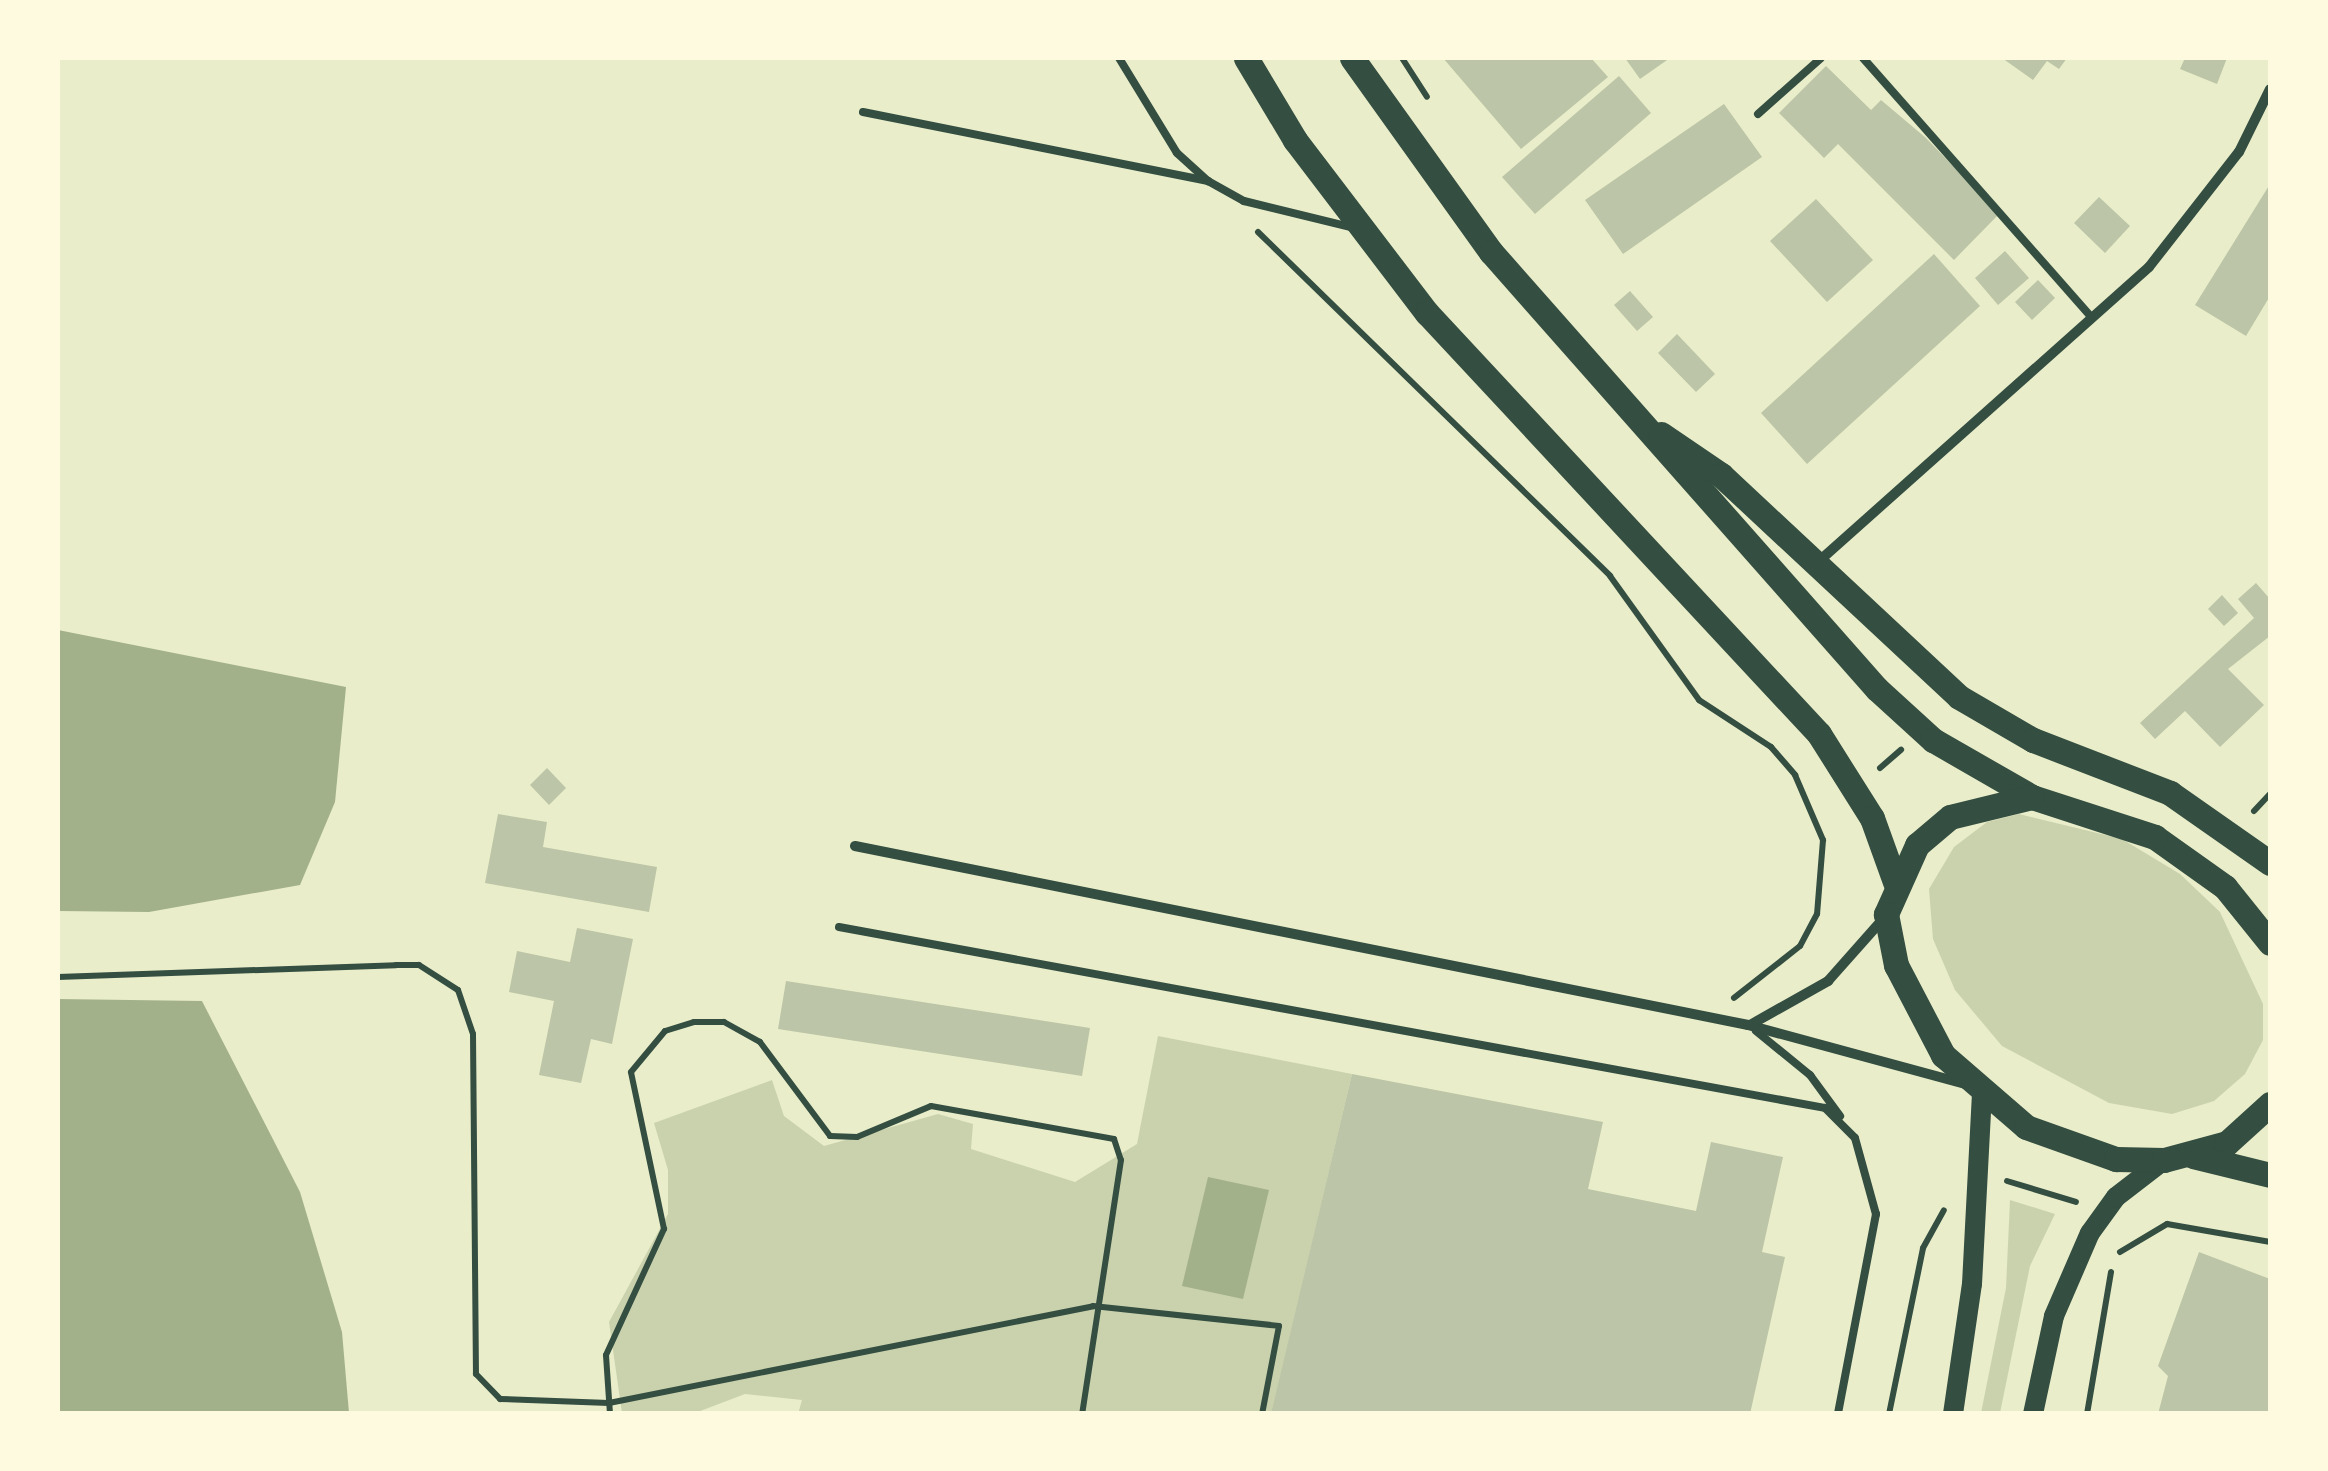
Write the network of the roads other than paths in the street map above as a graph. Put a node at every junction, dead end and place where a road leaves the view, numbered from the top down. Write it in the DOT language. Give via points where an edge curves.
graph roads {
  1 [pos="1119,58"];
  2 [pos="1246,58"];
  3 [pos="1352,58"];
  4 [pos="1822,58"];
  5 [pos="1863,58"];
  6 [pos="2270,89"];
  7 [pos="864,112"];
  8 [pos="1758,114"];
  9 [pos="1208,181"];
  10 [pos="1358,228"];
  11 [pos="2092,318"];
  12 [pos="1639,422"];
  13 [pos="1814,566"];
  14 [pos="2032,797"];
  15 [pos="855,846"];
  16 [pos="2270,863"];
  17 [pos="1895,882"];
  18 [pos="1886,914"];
  19 [pos="840,927"];
  20 [pos="2270,943"];
  21 [pos="1748,1026"];
  22 [pos="1976,1090"];
  23 [pos="2270,1104"];
  24 [pos="1841,1118"];
  25 [pos="2193,1156"];
  26 [pos="2164,1160"];
  27 [pos="2270,1175"];
  28 [pos="1838,1414"];
  29 [pos="1953,1414"];
  30 [pos="2033,1414"];
  1 -- 9 [label="lane" via="1177,153"];
  2 -- 10 [label="main road"];
  3 -- 12 [label="main road" via="1480,239"];
  4 -- 8 [label="lane"];
  5 -- 11 [label="lane"];
  6 -- 11 [label="street" via="2198,212"];
  7 -- 9 [label="lane"];
  9 -- 10 [label="lane" via="1257,205"];
  10 -- 17 [label="main road" via="1819,734 1856,788"];
  11 -- 13 [label="street"];
  12 -- 13 [label="main road" via="1721,475"];
  12 -- 14 [label="main road" via="1922,732"];
  13 -- 16 [label="main road" via="1958,696 2033,740 2170,792"];
  14 -- 17 [label="main road" via="1950,817 1917,845"];
  14 -- 20 [label="main road" via="2155,836 2224,887"];
  15 -- 21 [label="street"];
  17 -- 18 [label="main road"];
  18 -- 21 [label="street" via="1828,981"];
  18 -- 22 [label="main road" via="1915,1012"];
  19 -- 24 [label="lane" via="1808,1103"];
  21 -- 22 [label="street"];
  21 -- 24 [label="lane" via="1791,1056"];
  22 -- 26 [label="main road" via="2069,1148"];
  22 -- 29 [label="main road" via="1972,1284"];
  23 -- 25 [label="main road" via="2227,1143"];
  24 -- 28 [label="lane" via="1864,1158 1876,1214"];
  25 -- 26 [label="main road"];
  25 -- 27 [label="main road"];
  26 -- 30 [label="main road" via="2116,1197 2076,1260"];
}
